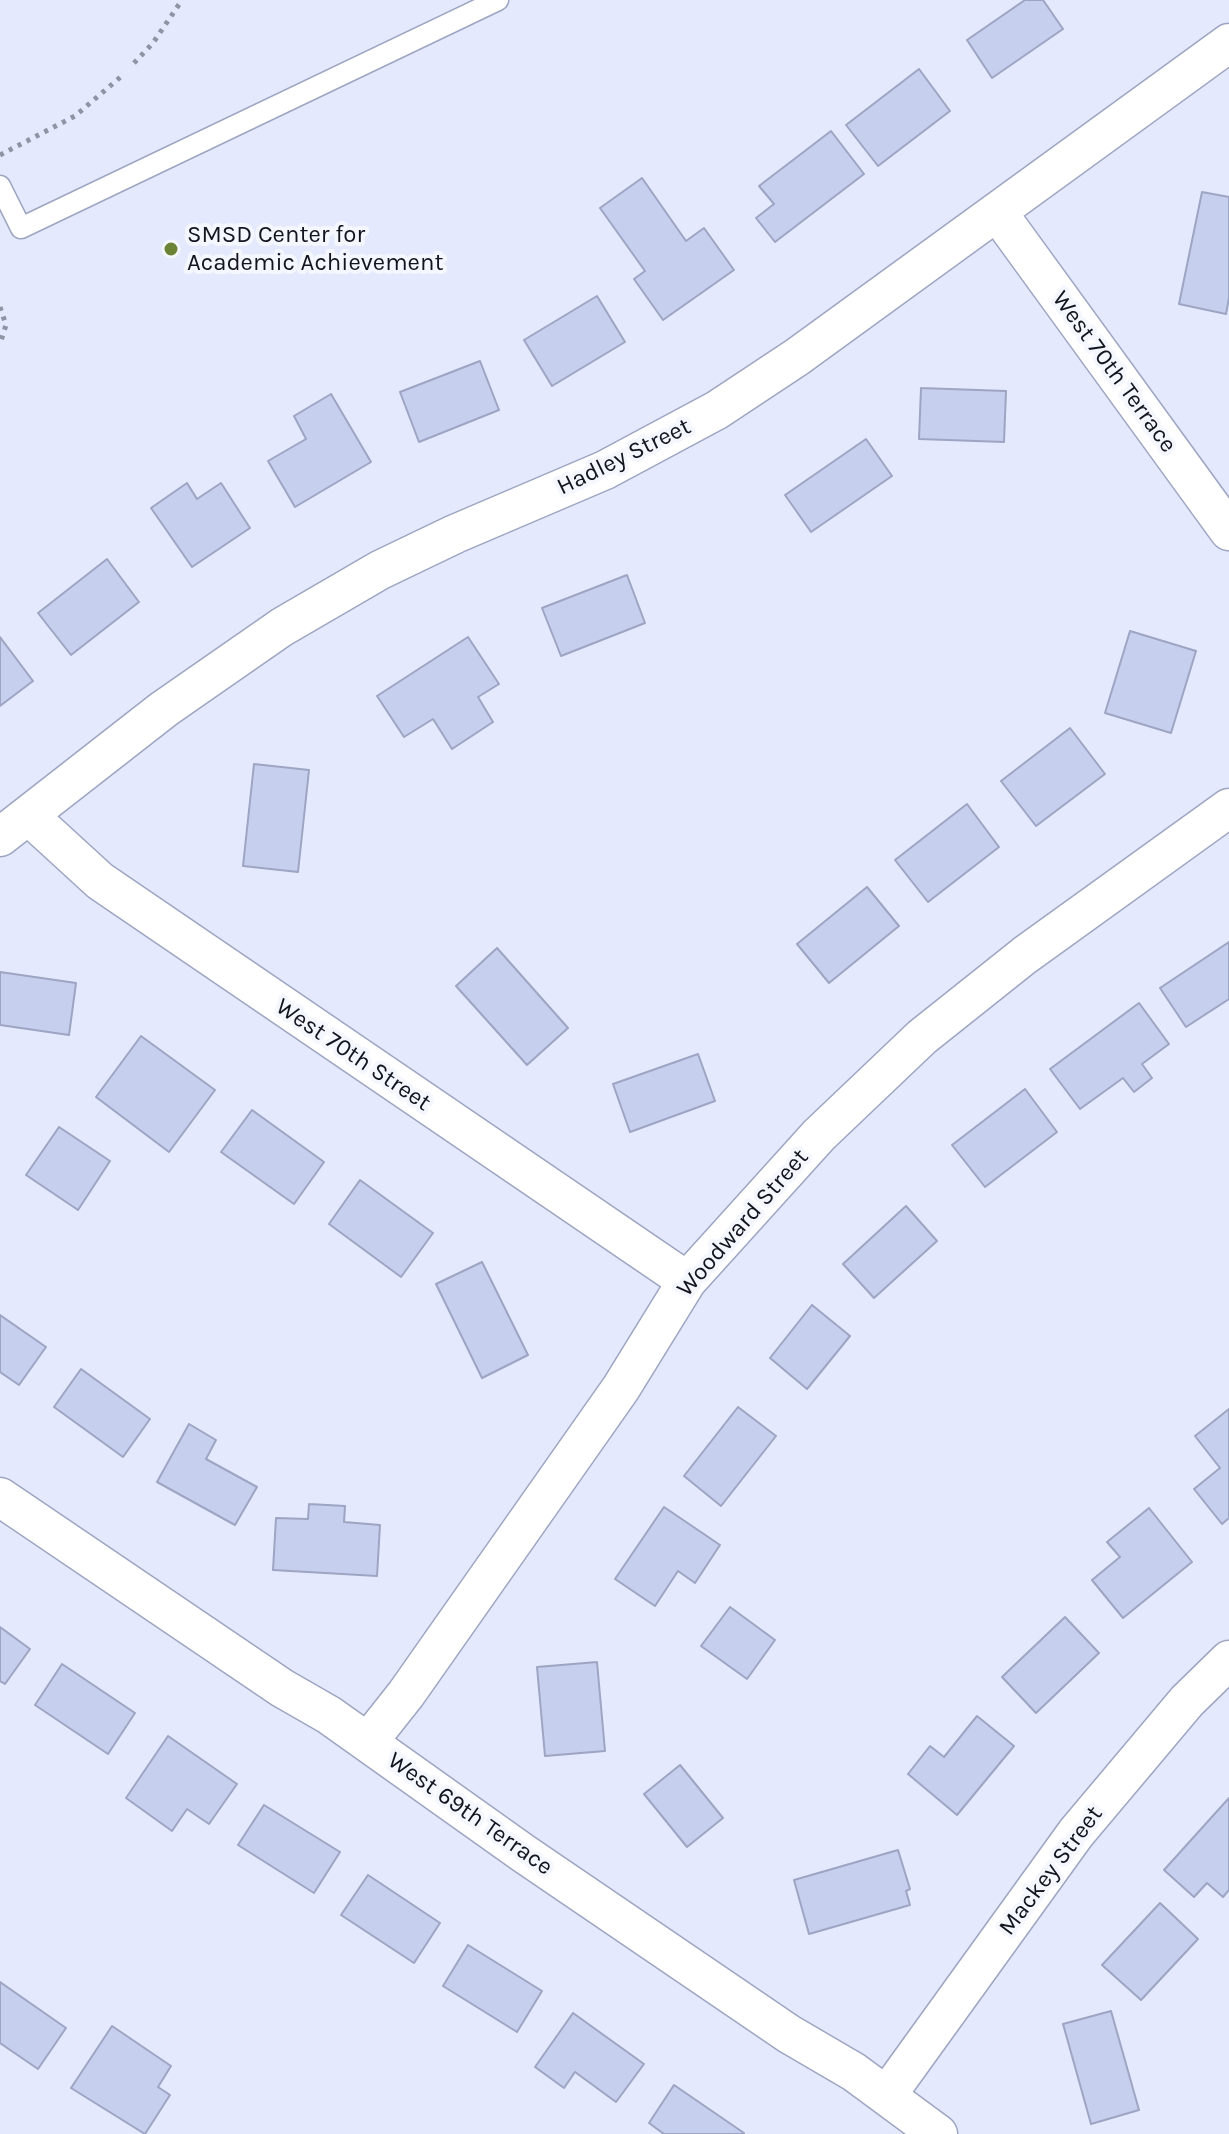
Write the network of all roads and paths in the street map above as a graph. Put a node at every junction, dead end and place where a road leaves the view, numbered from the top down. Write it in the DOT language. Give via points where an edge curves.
graph roads {
  1 [pos="182,0"];
  2 [pos="498,0"];
  3 [pos="1229,43"];
  4 [pos="134,63"];
  5 [pos="124,74"];
  6 [pos="0,155"];
  7 [pos="0,186"];
  8 [pos="998,213"];
  9 [pos="0,307"];
  10 [pos="0,344"];
  11 [pos="1229,531"];
  12 [pos="1229,808"];
  13 [pos="15,827"];
  14 [pos="687,1281"];
  15 [pos="0,1497"];
  16 [pos="1229,1660"];
  17 [pos="368,1742"];
  18 [pos="887,2095"];
  19 [pos="938,2134"];
  1 -- 4 [label="path"];
  2 -- 7 [label="lane" via="21,228"];
  3 -- 8 [label="street, Hadley Street"];
  5 -- 6 [label="path" via="75,116"];
  8 -- 11 [label="street, West 70th Terrace"];
  8 -- 13 [label="street, Hadley Street" via="717,410 605,470 380,570 282,627 126,738"];
  9 -- 10 [label="path" via="6,325"];
  12 -- 14 [label="street, Woodward Street" via="1025,955 922,1037 819,1135"];
  13 -- 14 [label="street, West 70th Street"];
  14 -- 17 [label="street, Woodward Street" via="621,1388"];
  15 -- 17 [label="street, West 69th Terrace"];
  16 -- 18 [label="street, Mackey Street" via="1187,1701 1076,1833"];
  17 -- 18 [label="street, West 69th Terrace" via="523,1853"];
  18 -- 19 [label="street, West 69th Terrace"];
}
